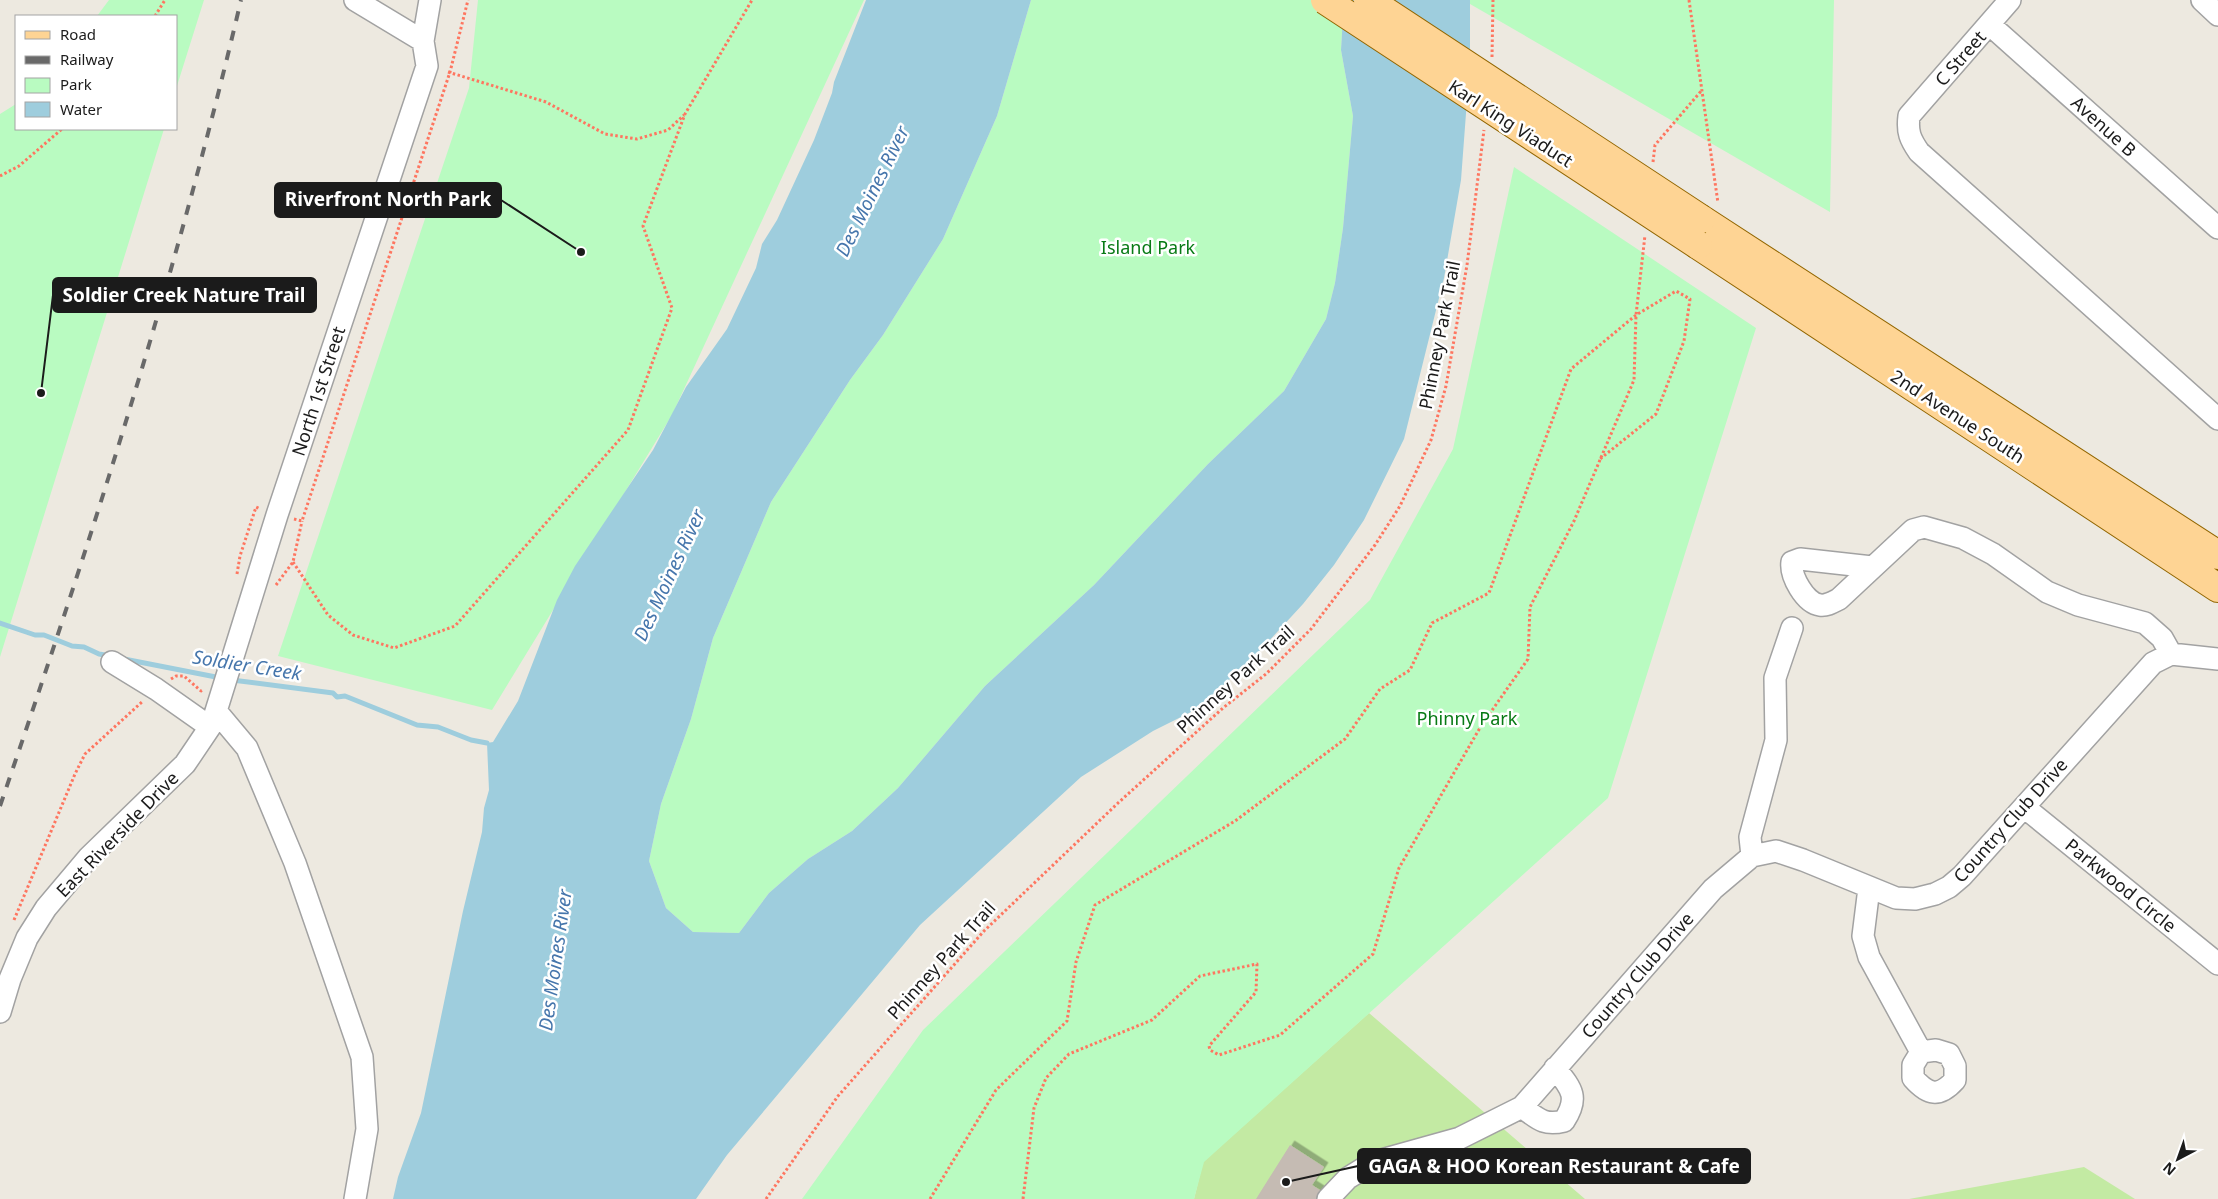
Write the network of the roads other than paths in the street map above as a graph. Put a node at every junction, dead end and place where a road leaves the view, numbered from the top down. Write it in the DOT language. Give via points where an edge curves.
graph roads {
  1 [pos="354,0"];
  2 [pos="430,0"];
  3 [pos="1325,0"];
  4 [pos="1368,0"];
  5 [pos="2010,0"];
  6 [pos="2202,0"];
  7 [pos="2218,15"];
  8 [pos="1989,24"];
  9 [pos="423,40"];
  10 [pos="1706,223"];
  11 [pos="2218,228"];
  12 [pos="2218,419"];
  13 [pos="2218,555"];
  14 [pos="1872,567"];
  15 [pos="2218,588"];
  16 [pos="1792,628"];
  17 [pos="2171,654"];
  18 [pos="2218,660"];
  19 [pos="112,662"];
  20 [pos="209,726"];
  21 [pos="2024,807"];
  22 [pos="1752,856"];
  23 [pos="1870,888"];
  24 [pos="2218,964"];
  25 [pos="0,1012"];
  26 [pos="1921,1052"];
  27 [pos="1555,1068"];
  28 [pos="1522,1107"];
  29 [pos="355,1199"];
  30 [pos="1328,1199"];
  1 -- 9 [label="street"];
  2 -- 9 [label="street, North 1st Street"];
  3 -- 10 [label="main road, Karl King Viaduct, bridge"];
  4 -- 10 [label="main road, Karl King Viaduct, bridge"];
  5 -- 8 [label="street, C Street"];
  6 -- 7 [label="street"];
  8 -- 11 [label="street, Avenue B"];
  8 -- 12 [label="street, C Street" via="1909,116 1910,138 1919,152"];
  9 -- 20 [label="street, North 1st Street" via="427,66"];
  10 -- 13 [label="main road"];
  10 -- 15 [label="main road, 2nd Avenue South"];
  14 -- 17 [label="street" via="1913,530 1924,527 1941,530 1993,554 2047,592 2145,624 2162,638"];
  16 -- 22 [label="street" via="1775,678 1776,740 1750,837"];
  17 -- 18 [label="street"];
  17 -- 21 [label="street, Country Club Drive" via="2153,664 2138,679"];
  19 -- 20 [label="street"];
  20 -- 25 [label="street, East Riverside Drive" via="185,764 89,857 46,908 28,938"];
  20 -- 29 [label="street" via="247,748 295,864 362,1057 367,1129"];
  21 -- 23 [label="street, Country Club Drive" via="1949,888 1916,899 1896,898"];
  21 -- 24 [label="street, Parkwood Circle"];
  22 -- 23 [label="street, Country Club Drive" via="1776,851"];
  22 -- 27 [label="street, Country Club Drive" via="1713,889"];
  23 -- 26 [label="street" via="1864,936 1869,957"];
  27 -- 28 [label="street, Country Club Drive"];
  27 -- 28 [label="street" via="1570,1087 1573,1099 1572,1109 1564,1121 1552,1124 1540,1121"];
  28 -- 30 [label="street" via="1460,1138 1374,1162 1348,1178"];
}
